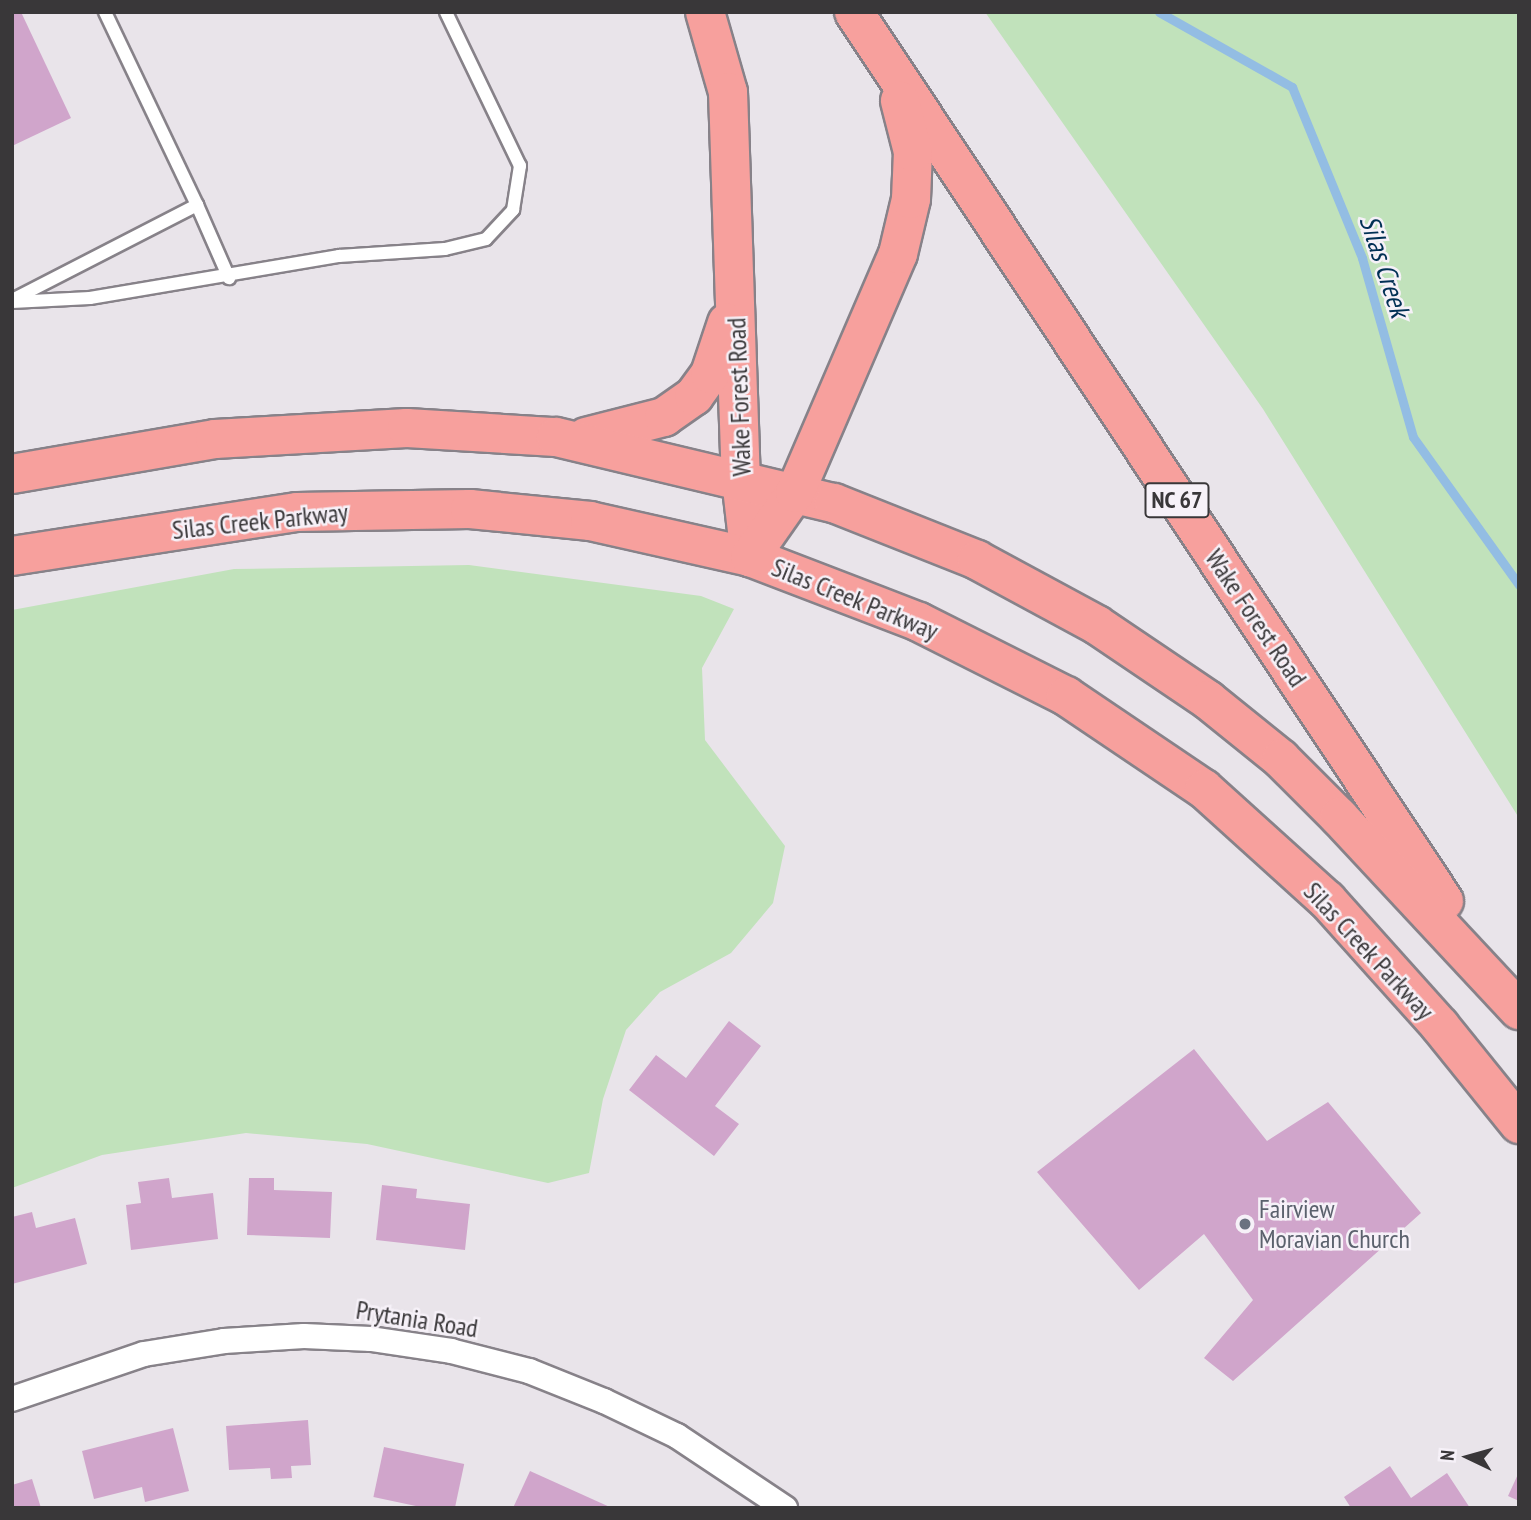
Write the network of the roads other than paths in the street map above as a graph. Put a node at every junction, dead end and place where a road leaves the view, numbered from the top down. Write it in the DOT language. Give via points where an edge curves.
graph roads {
  1 [pos="104,12"];
  2 [pos="446,12"];
  3 [pos="705,12"];
  4 [pos="854,12"];
  5 [pos="893,75"];
  6 [pos="197,205"];
  7 [pos="229,278"];
  8 [pos="735,290"];
  9 [pos="12,301"];
  10 [pos="570,440"];
  11 [pos="12,474"];
  12 [pos="741,479"];
  13 [pos="794,493"];
  14 [pos="12,556"];
  15 [pos="750,557"];
  16 [pos="1510,999"];
  17 [pos="1519,1124"];
  18 [pos="12,1399"];
  19 [pos="785,1508"];
  1 -- 6 [label="lane"];
  2 -- 7 [label="lane" via="520,166 513,210 486,239 445,248 339,256"];
  3 -- 8 [label="main road, Wake Forest Road" via="728,92"];
  4 -- 5 [label="main road, Wake Forest Road / NC 67"];
  5 -- 13 [label="main road, Wake Forest Road" via="913,152 912,200 898,254"];
  5 -- 16 [label="main road, Wake Forest Road / NC 67"];
  6 -- 7 [label="lane"];
  6 -- 9 [label="lane"];
  7 -- 9 [label="lane" via="90,298"];
  8 -- 10 [label="main road" via="710,374 694,396 664,417 637,428"];
  8 -- 12 [label="main road, Wake Forest Road"];
  10 -- 11 [label="main road" via="407,428 229,438"];
  10 -- 12 [label="main road"];
  12 -- 13 [label="main road"];
  12 -- 15 [label="main road, Wake Forest Road"];
  13 -- 15 [label="main road, Wake Forest Road"];
  13 -- 16 [label="main road" via="834,503 977,560 1097,625 1208,700 1281,759"];
  14 -- 15 [label="main road, Silas Creek Parkway" via="297,512 470,509 590,521"];
  15 -- 17 [label="main road, Silas Creek Parkway" via="919,622 1066,696 1204,789 1327,900 1440,1026"];
  18 -- 19 [label="street, Prytania Road" via="80,1373 171,1350 304,1336 371,1339 451,1351 529,1371 604,1401 677,1436"];
}
